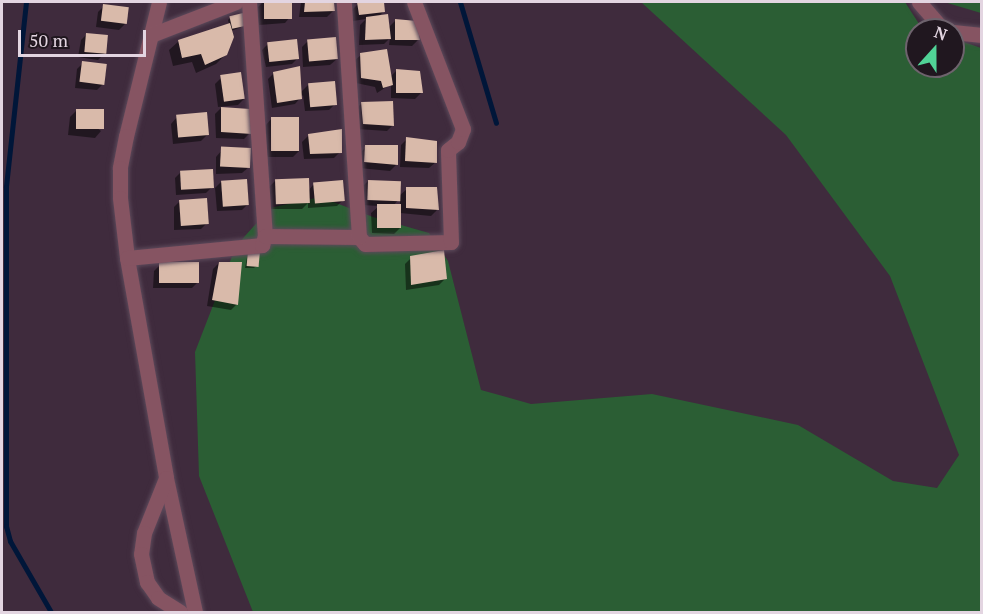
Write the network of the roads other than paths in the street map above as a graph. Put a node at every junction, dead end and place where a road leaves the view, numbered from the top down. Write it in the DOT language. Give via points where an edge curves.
graph roads {
  1 [pos="159,2"];
  2 [pos="236,2"];
  3 [pos="249,2"];
  4 [pos="344,2"];
  5 [pos="414,2"];
  6 [pos="919,2"];
  7 [pos="933,18"];
  8 [pos="965,33"];
  9 [pos="152,35"];
  10 [pos="981,35"];
  11 [pos="265,236"];
  12 [pos="359,237"];
  13 [pos="127,258"];
  14 [pos="166,478"];
  15 [pos="180,612"];
  16 [pos="195,612"];
  1 -- 9 [label="street"];
  2 -- 9 [label="street"];
  3 -- 11 [label="street"];
  4 -- 12 [label="street"];
  5 -- 12 [label="street" via="463,129 458,142 448,150 451,243 365,244"];
  6 -- 7 [label="street"];
  8 -- 10 [label="street"];
  9 -- 13 [label="street" via="120,168"];
  11 -- 12 [label="street"];
  11 -- 13 [label="street" via="262,245"];
  13 -- 14 [label="street"];
  14 -- 15 [label="street" via="144,533 141,554 147,582 158,598"];
  14 -- 16 [label="street"];
}
